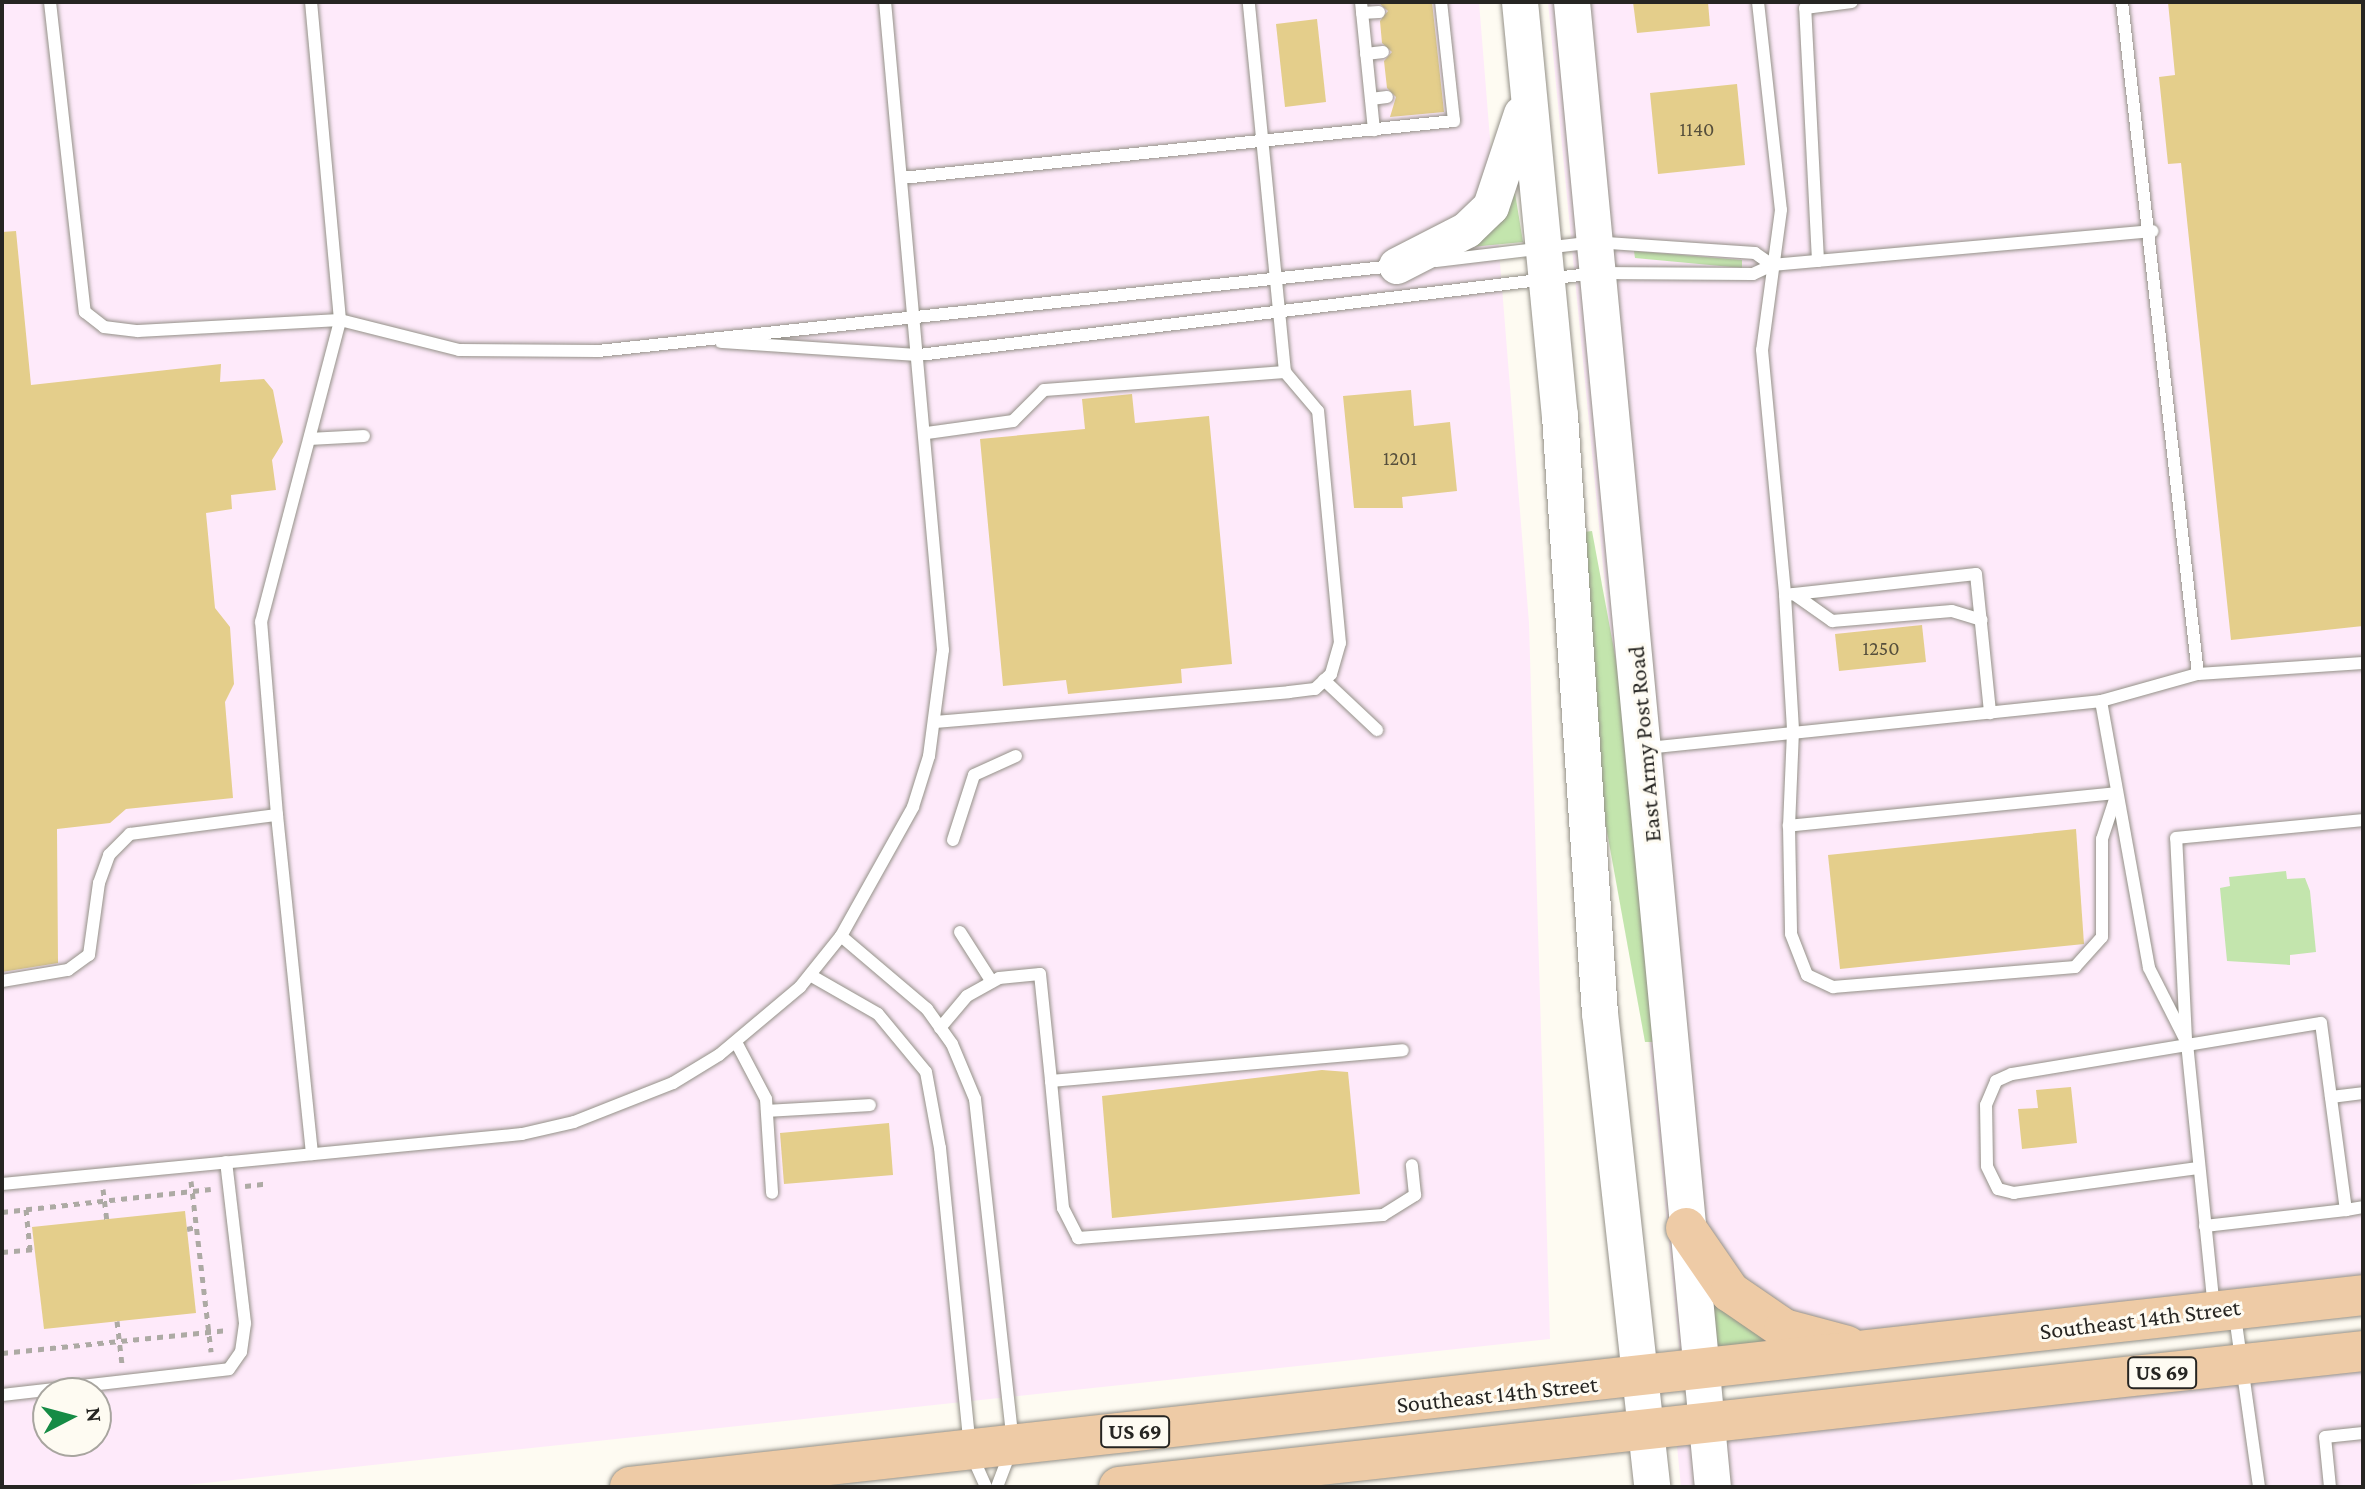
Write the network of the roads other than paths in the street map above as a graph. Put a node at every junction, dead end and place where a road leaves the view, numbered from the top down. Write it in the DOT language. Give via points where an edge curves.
graph roads {
  1 [pos="50,2"];
  2 [pos="311,2"];
  3 [pos="885,2"];
  4 [pos="1249,2"];
  5 [pos="1520,2"];
  6 [pos="1572,2"];
  7 [pos="1758,2"];
  8 [pos="1852,2"];
  9 [pos="2122,2"];
  10 [pos="1439,5"];
  11 [pos="1362,8"];
  12 [pos="1379,12"];
  13 [pos="1383,52"];
  14 [pos="1366,54"];
  15 [pos="1528,89"];
  16 [pos="1387,97"];
  17 [pos="1371,99"];
  18 [pos="1374,130"];
  19 [pos="1262,143"];
  20 [pos="902,178"];
  21 [pos="2152,231"];
  22 [pos="1596,257"];
  23 [pos="1818,261"];
  24 [pos="1547,264"];
  25 [pos="1772,265"];
  26 [pos="1397,266"];
  27 [pos="1275,281"];
  28 [pos="915,314"];
  29 [pos="1279,317"];
  30 [pos="340,320"];
  31 [pos="721,342"];
  32 [pos="919,355"];
  33 [pos="1285,372"];
  34 [pos="927,433"];
  35 [pos="364,436"];
  36 [pos="310,439"];
  37 [pos="1789,595"];
  38 [pos="1982,620"];
  39 [pos="2363,663"];
  40 [pos="2198,674"];
  41 [pos="1324,680"];
  42 [pos="2101,701"];
  43 [pos="1990,713"];
  44 [pos="935,722"];
  45 [pos="1377,730"];
  46 [pos="1793,731"];
  47 [pos="1644,748"];
  48 [pos="1016,756"];
  49 [pos="2117,793"];
  50 [pos="277,815"];
  51 [pos="2363,820"];
  52 [pos="1789,826"];
  53 [pos="953,840"];
  54 [pos="960,932"];
  55 [pos="841,936"];
  56 [pos="810,975"];
  57 [pos="2,981"];
  58 [pos="992,982"];
  59 [pos="940,1028"];
  60 [pos="736,1042"];
  61 [pos="2187,1043"];
  62 [pos="1403,1050"];
  63 [pos="1051,1081"];
  64 [pos="2363,1093"];
  65 [pos="2331,1097"];
  66 [pos="870,1105"];
  67 [pos="767,1111"];
  68 [pos="312,1154"];
  69 [pos="226,1162"];
  70 [pos="1412,1165"];
  71 [pos="2198,1168"];
  72 [pos="2,1184"];
  73 [pos="772,1193"];
  74 [pos="2363,1207"];
  75 [pos="2346,1210"];
  76 [pos="2205,1226"];
  77 [pos="1686,1228"];
  78 [pos="2363,1295"];
  79 [pos="2224,1309"];
  80 [pos="2363,1351"];
  81 [pos="1870,1352"];
  82 [pos="2242,1364"];
  83 [pos="1700,1372"];
  84 [pos="1640,1379"];
  85 [pos="2,1395"];
  86 [pos="1707,1424"];
  87 [pos="1645,1430"];
  88 [pos="2363,1433"];
  89 [pos="1013,1445"];
  90 [pos="970,1451"];
  91 [pos="630,1487"];
  92 [pos="986,1487"];
  93 [pos="997,1487"];
  94 [pos="1119,1487"];
  95 [pos="1652,1487"];
  96 [pos="1713,1487"];
  97 [pos="2259,1487"];
  98 [pos="2330,1487"];
  1 -- 30 [label="lane" via="85,312 104,327 138,331"];
  2 -- 30 [label="lane"];
  3 -- 20 [label="lane"];
  4 -- 19 [label="lane"];
  5 -- 15 [label="main road"];
  6 -- 22 [label="main road, East Army Post Road"];
  7 -- 25 [label="lane" via="1781,210"];
  8 -- 23 [label="lane" via="1805,8"];
  9 -- 21 [label="lane"];
  10 -- 18 [label="lane" via="1454,121"];
  11 -- 12 [label="lane"];
  11 -- 14 [label="lane"];
  13 -- 14 [label="lane"];
  14 -- 17 [label="lane"];
  15 -- 24 [label="main road"];
  15 -- 26 [label="main road" via="1491,207 1467,230"];
  16 -- 17 [label="lane"];
  17 -- 18 [label="lane"];
  18 -- 19 [label="lane"];
  19 -- 20 [label="lane"];
  19 -- 27 [label="lane"];
  20 -- 28 [label="lane"];
  21 -- 23 [label="lane"];
  21 -- 40 [label="lane"];
  22 -- 24 [label="lane"];
  22 -- 24 [label="lane"];
  22 -- 25 [label="lane" via="1753,274"];
  22 -- 25 [label="lane" via="1755,253"];
  22 -- 47 [label="main road, East Army Post Road"];
  23 -- 25 [label="lane"];
  24 -- 26 [label="lane"];
  24 -- 29 [label="lane"];
  24 -- 84 [label="main road" via="1600,1013"];
  25 -- 37 [label="lane" via="1762,350"];
  26 -- 27 [label="lane"];
  27 -- 28 [label="lane"];
  27 -- 29 [label="lane"];
  28 -- 31 [label="lane" via="794,325"];
  28 -- 32 [label="lane"];
  29 -- 32 [label="lane"];
  29 -- 33 [label="lane"];
  30 -- 31 [label="lane" via="459,350"];
  30 -- 36 [label="lane"];
  31 -- 32 [label="lane"];
  32 -- 34 [label="lane"];
  33 -- 34 [label="lane" via="1044,390 1013,421"];
  33 -- 41 [label="lane" via="1318,411 1340,643"];
  34 -- 44 [label="lane" via="943,597"];
  35 -- 36 [label="lane"];
  36 -- 50 [label="lane" via="261,622"];
  37 -- 38 [label="lane" via="1832,621 1952,611"];
  37 -- 38 [label="lane" via="1976,574"];
  37 -- 46 [label="lane"];
  38 -- 43 [label="lane"];
  39 -- 40 [label="lane"];
  40 -- 42 [label="lane"];
  41 -- 44 [label="lane" via="1289,692"];
  41 -- 45 [label="lane"];
  42 -- 43 [label="lane"];
  42 -- 49 [label="lane"];
  43 -- 46 [label="lane"];
  44 -- 55 [label="lane" via="892,856"];
  46 -- 47 [label="lane"];
  46 -- 52 [label="lane"];
  47 -- 77 [label="main road, East Army Post Road"];
  48 -- 53 [label="lane" via="974,775"];
  49 -- 52 [label="lane"];
  49 -- 52 [label="lane" via="2102,839 2102,937 2075,967 1833,987 1807,975 1791,934"];
  49 -- 61 [label="lane" via="2149,968"];
  50 -- 57 [label="lane" via="130,834 109,855 99,883 89,955 68,970"];
  50 -- 68 [label="lane"];
  51 -- 61 [label="lane" via="2176,838"];
  54 -- 58 [label="lane"];
  55 -- 56 [label="lane"];
  55 -- 59 [label="lane"];
  56 -- 60 [label="lane"];
  56 -- 90 [label="lane" via="878,1014 926,1072 940,1148"];
  58 -- 59 [label="lane" via="967,996"];
  58 -- 63 [label="lane" via="1040,974"];
  59 -- 89 [label="lane" via="975,1099"];
  60 -- 67 [label="lane"];
  60 -- 68 [label="lane" via="673,1083 574,1122"];
  61 -- 65 [label="lane" via="2321,1023"];
  61 -- 71 [label="lane"];
  61 -- 71 [label="lane" via="1996,1081 1986,1105 1987,1166 1998,1189 2014,1193"];
  62 -- 63 [label="lane"];
  63 -- 70 [label="lane" via="1063,1208 1078,1238 1383,1215 1415,1195"];
  64 -- 65 [label="lane"];
  65 -- 75 [label="lane"];
  66 -- 67 [label="lane"];
  67 -- 73 [label="lane"];
  68 -- 69 [label="lane"];
  69 -- 72 [label="lane"];
  69 -- 85 [label="lane" via="245,1323 241,1352 229,1369"];
  71 -- 76 [label="lane"];
  74 -- 75 [label="lane"];
  75 -- 76 [label="lane"];
  76 -- 79 [label="lane"];
  77 -- 81 [label="main road" via="1730,1292 1784,1329"];
  77 -- 83 [label="main road, East Army Post Road"];
  78 -- 79 [label="main road, Southeast 14th Street / US 69"];
  79 -- 81 [label="main road, Southeast 14th Street / US 69"];
  79 -- 82 [label="lane"];
  80 -- 82 [label="main road, US 69"];
  81 -- 83 [label="main road, Southeast 14th Street / US 69"];
  82 -- 86 [label="main road, US 69"];
  82 -- 97 [label="lane"];
  83 -- 84 [label="main road, Southeast 14th Street / US 69"];
  83 -- 86 [label="main road, East Army Post Road"];
  84 -- 87 [label="main road"];
  84 -- 89 [label="main road, Southeast 14th Street / US 69"];
  86 -- 87 [label="main road, US 69"];
  86 -- 96 [label="main road, East Army Post Road"];
  87 -- 94 [label="main road, US 69"];
  87 -- 95 [label="main road"];
  88 -- 98 [label="lane" via="2325,1437"];
  89 -- 90 [label="main road, Southeast 14th Street / US 69"];
  89 -- 93 [label="lane"];
  90 -- 91 [label="main road, Southeast 14th Street / US 69"];
  90 -- 92 [label="lane"];
}
